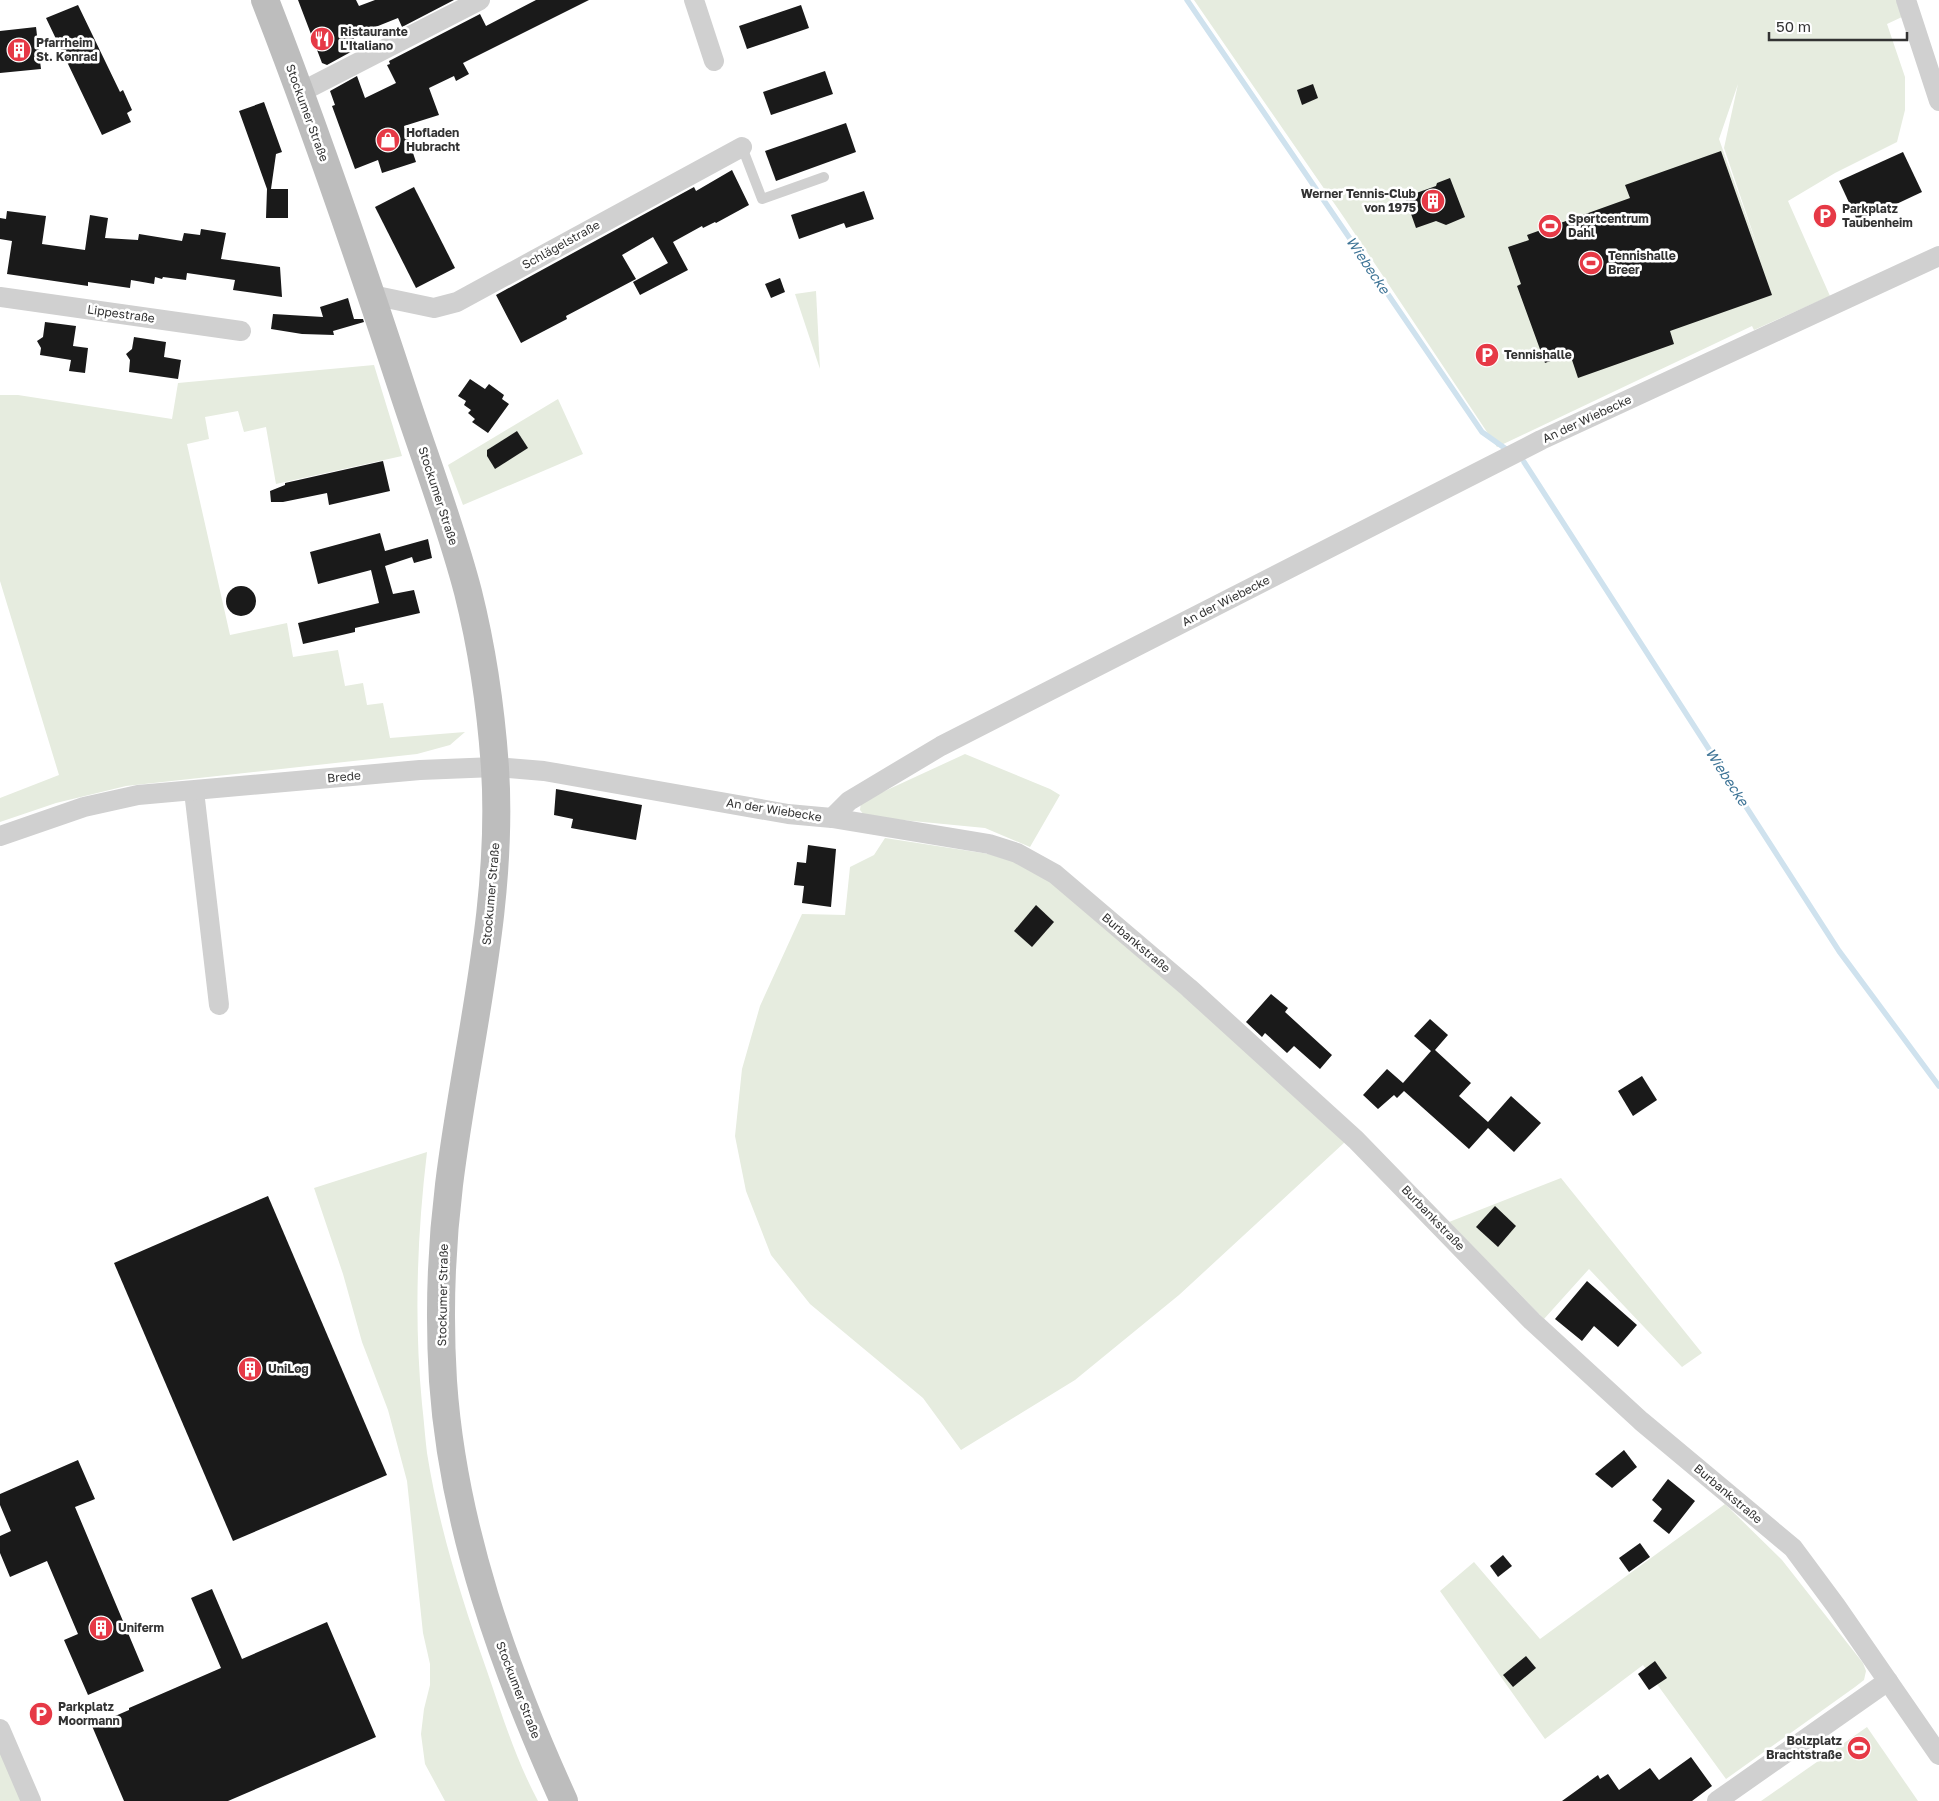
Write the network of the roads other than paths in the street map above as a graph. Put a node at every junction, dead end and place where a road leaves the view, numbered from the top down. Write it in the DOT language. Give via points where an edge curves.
graph roads {
  1 [pos="265,0"];
  2 [pos="480,0"];
  3 [pos="694,0"];
  4 [pos="1906,0"];
  5 [pos="714,61"];
  6 [pos="301,92"];
  7 [pos="1939,101"];
  8 [pos="742,147"];
  9 [pos="824,177"];
  10 [pos="1939,256"];
  11 [pos="372,295"];
  12 [pos="0,298"];
  13 [pos="241,331"];
  14 [pos="495,767"];
  15 [pos="194,791"];
  16 [pos="832,818"];
  17 [pos="0,836"];
  18 [pos="218,1005"];
  19 [pos="1888,1681"];
  20 [pos="0,1729"];
  21 [pos="1939,1755"];
  22 [pos="31,1801"];
  23 [pos="564,1801"];
  24 [pos="1717,1801"];
  1 -- 6 [label="main road, Stockumer Straße"];
  2 -- 6 [label="street"];
  3 -- 5 [label="street"];
  4 -- 7 [label="street"];
  6 -- 11 [label="main road, Stockumer Straße"];
  8 -- 9 [label="lane" via="762,199"];
  8 -- 11 [label="street, Schlägelstraße" via="457,302 434,308"];
  10 -- 16 [label="street, An der Wiebecke" via="1541,440 941,746 849,801"];
  11 -- 14 [label="main road, Stockumer Straße" via="469,596 489,702"];
  12 -- 13 [label="street, Lippestraße"];
  14 -- 15 [label="street, Brede" via="420,770"];
  14 -- 16 [label="street, An der Wiebecke" via="544,770 788,814"];
  14 -- 23 [label="main road, Stockumer Straße" via="497,824 492,897 456,1130 444,1242 443,1383 451,1450 467,1531 490,1614 518,1694"];
  15 -- 17 [label="street, Brede" via="138,795 84,807"];
  15 -- 18 [label="street"];
  16 -- 19 [label="street, Burbankstraße" via="989,844 1017,853 1055,874 1190,988 1356,1140 1532,1321 1641,1421 1793,1548"];
  19 -- 21 [label="street, Burbankstraße"];
  19 -- 24 [label="street"];
  20 -- 22 [label="street"];
}
